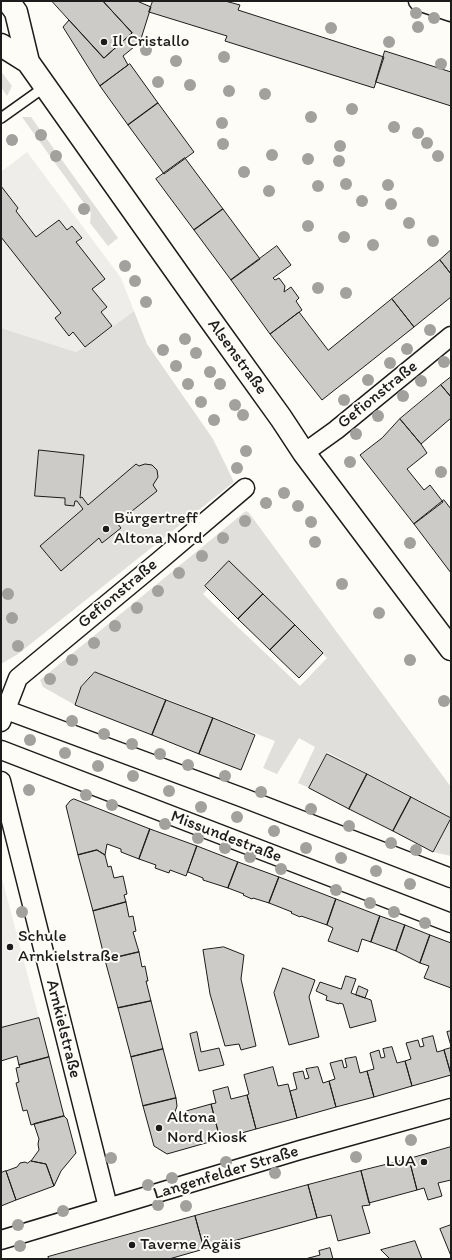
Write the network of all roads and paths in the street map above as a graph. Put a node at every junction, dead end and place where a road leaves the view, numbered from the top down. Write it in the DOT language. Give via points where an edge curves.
graph roads {
  1 [pos="8,1"];
  2 [pos="418,1"];
  3 [pos="451,12"];
  4 [pos="1,45"];
  5 [pos="28,62"];
  6 [pos="46,86"];
  7 [pos="1,118"];
  8 [pos="451,336"];
  9 [pos="304,453"];
  10 [pos="245,488"];
  11 [pos="451,649"];
  12 [pos="2,714"];
  13 [pos="1,750"];
  14 [pos="1,781"];
  15 [pos="451,878"];
  16 [pos="451,923"];
  17 [pos="451,1108"];
  18 [pos="108,1208"];
  19 [pos="1,1240"];
  1 -- 5 [label="main road, Alsenstraße" via="16,12"];
  2 -- 3 [label="street"];
  4 -- 5 [label="main road, Alsenstraße"];
  5 -- 6 [label="main road, Alsenstraße"];
  6 -- 7 [label="lane"];
  6 -- 9 [label="main road, Alsenstraße" via="211,322 282,418"];
  8 -- 9 [label="street, Gefionstraße"];
  9 -- 11 [label="main road, Alsenstraße"];
  10 -- 12 [label="street, Gefionstraße" via="18,678"];
  12 -- 15 [label="street" via="241,798"];
  13 -- 16 [label="street, Missundestraße"];
  14 -- 18 [label="street, Arnkielstraße"];
  17 -- 18 [label="street, Langenfelder Straße"];
  18 -- 19 [label="street, Langenfelder Straße"];
}
